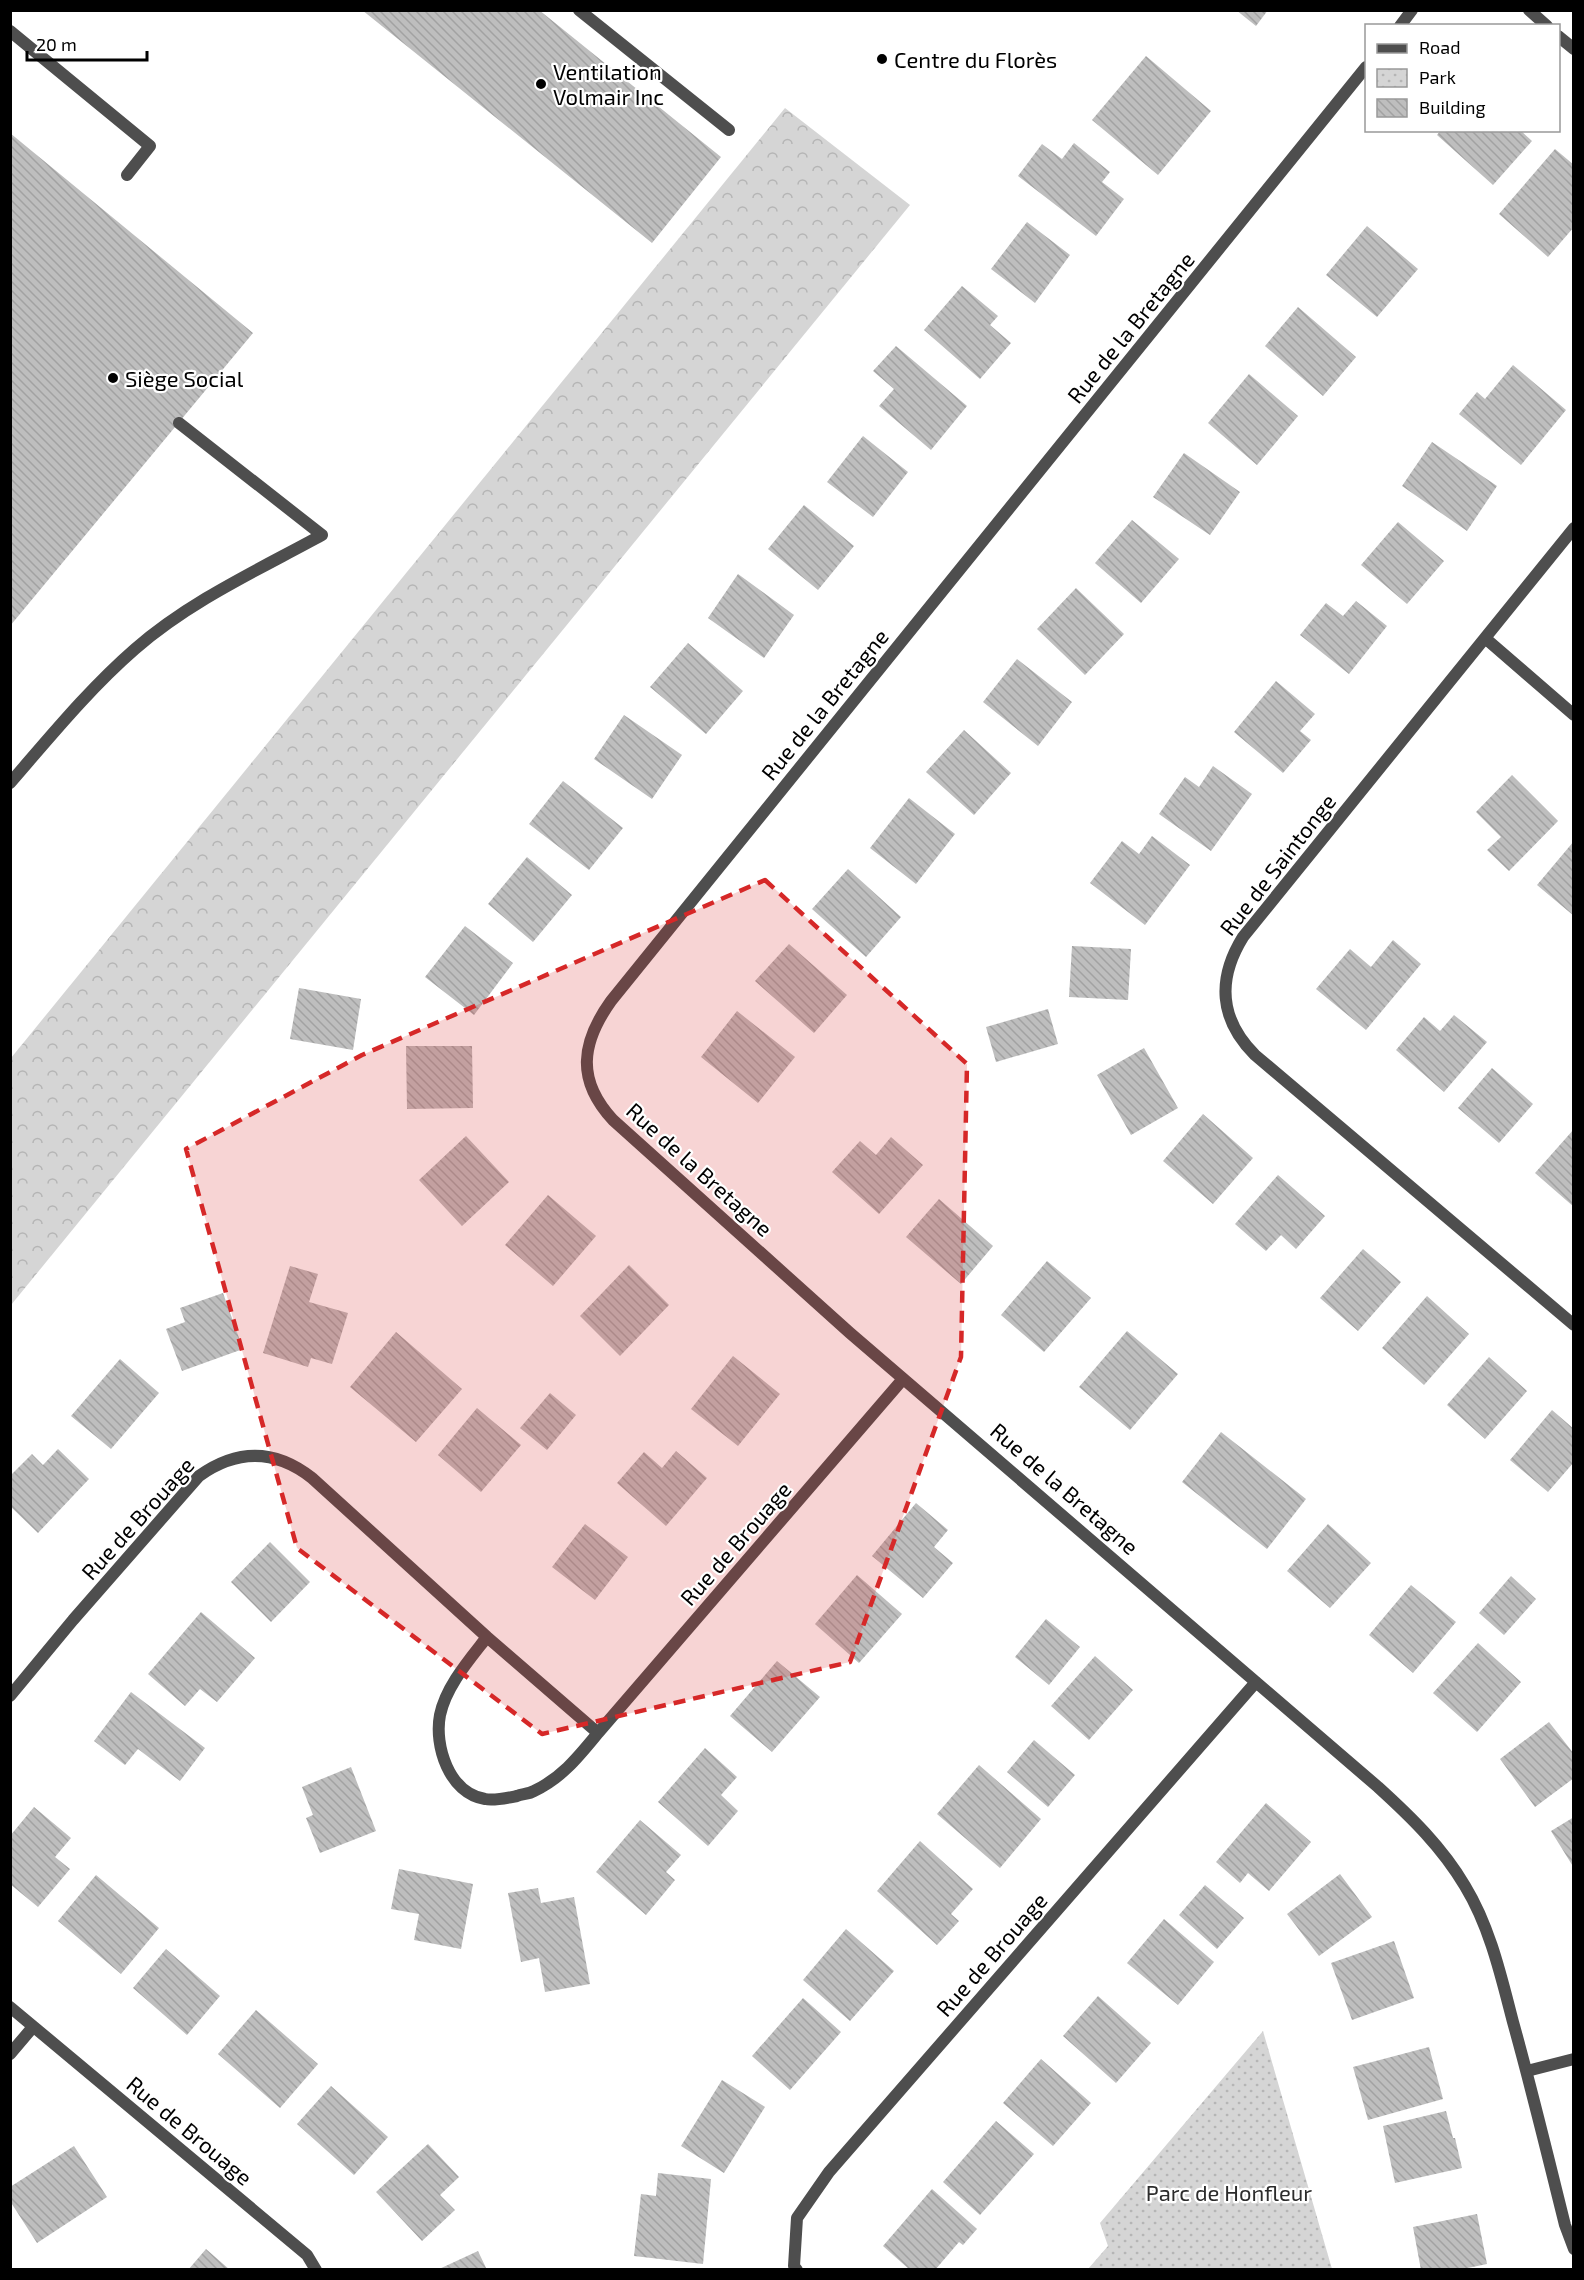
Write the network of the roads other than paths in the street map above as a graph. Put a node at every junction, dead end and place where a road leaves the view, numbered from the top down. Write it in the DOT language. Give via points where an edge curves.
graph roads {
  1 [pos="579,10"];
  2 [pos="1412,10"];
  3 [pos="1529,10"];
  4 [pos="1402,24"];
  5 [pos="1544,24"];
  6 [pos="10,30"];
  7 [pos="1560,38"];
  8 [pos="1574,49"];
  9 [pos="1365,69"];
  10 [pos="729,130"];
  11 [pos="127,175"];
  12 [pos="179,423"];
  13 [pos="1574,528"];
  14 [pos="1485,638"];
  15 [pos="1574,715"];
  16 [pos="10,783"];
  17 [pos="1574,1325"];
  18 [pos="903,1378"];
  19 [pos="488,1637"];
  20 [pos="1256,1682"];
  21 [pos="10,1696"];
  22 [pos="598,1734"];
  23 [pos="10,2007"];
  24 [pos="33,2027"];
  25 [pos="10,2054"];
  26 [pos="1574,2059"];
  27 [pos="1527,2071"];
  28 [pos="1574,2249"];
  29 [pos="315,2270"];
  30 [pos="797,2270"];
  1 -- 10 [label="street"];
  2 -- 4 [label="street"];
  3 -- 5 [label="street"];
  6 -- 11 [label="street" via="150,146"];
  7 -- 8 [label="street"];
  9 -- 18 [label="street, Rue de la Bretagne" via="619,992 592,1033 586,1059 588,1073 604,1110"];
  12 -- 16 [label="street" via="322,535 203,600 135,649 67,716"];
  13 -- 14 [label="street, Rue de Saintonge"];
  14 -- 15 [label="street"];
  14 -- 17 [label="street, Rue de Saintonge" via="1236,948 1227,972 1227,1011 1238,1036 1255,1055"];
  18 -- 20 [label="street, Rue de la Bretagne"];
  18 -- 22 [label="street, Rue de Brouage"];
  19 -- 21 [label="street, Rue de Brouage" via="306,1474 289,1463 249,1456 222,1462 199,1476"];
  19 -- 22 [label="street, Rue de Brouage"];
  19 -- 22 [label="street, Rue de Brouage" via="450,1689 440,1715 440,1744 447,1769 462,1788 484,1799 533,1792 565,1772"];
  20 -- 27 [label="street, Rue de la Bretagne" via="1416,1822 1451,1865 1466,1887 1489,1938"];
  20 -- 30 [label="street, Rue de Brouage" via="829,2172 797,2218"];
  23 -- 24 [label="street, Rue de Brouage"];
  24 -- 25 [label="street"];
  24 -- 29 [label="street, Rue de Brouage" via="307,2255"];
  26 -- 27 [label="street"];
  27 -- 28 [label="street, Rue de la Bretagne"];
}
